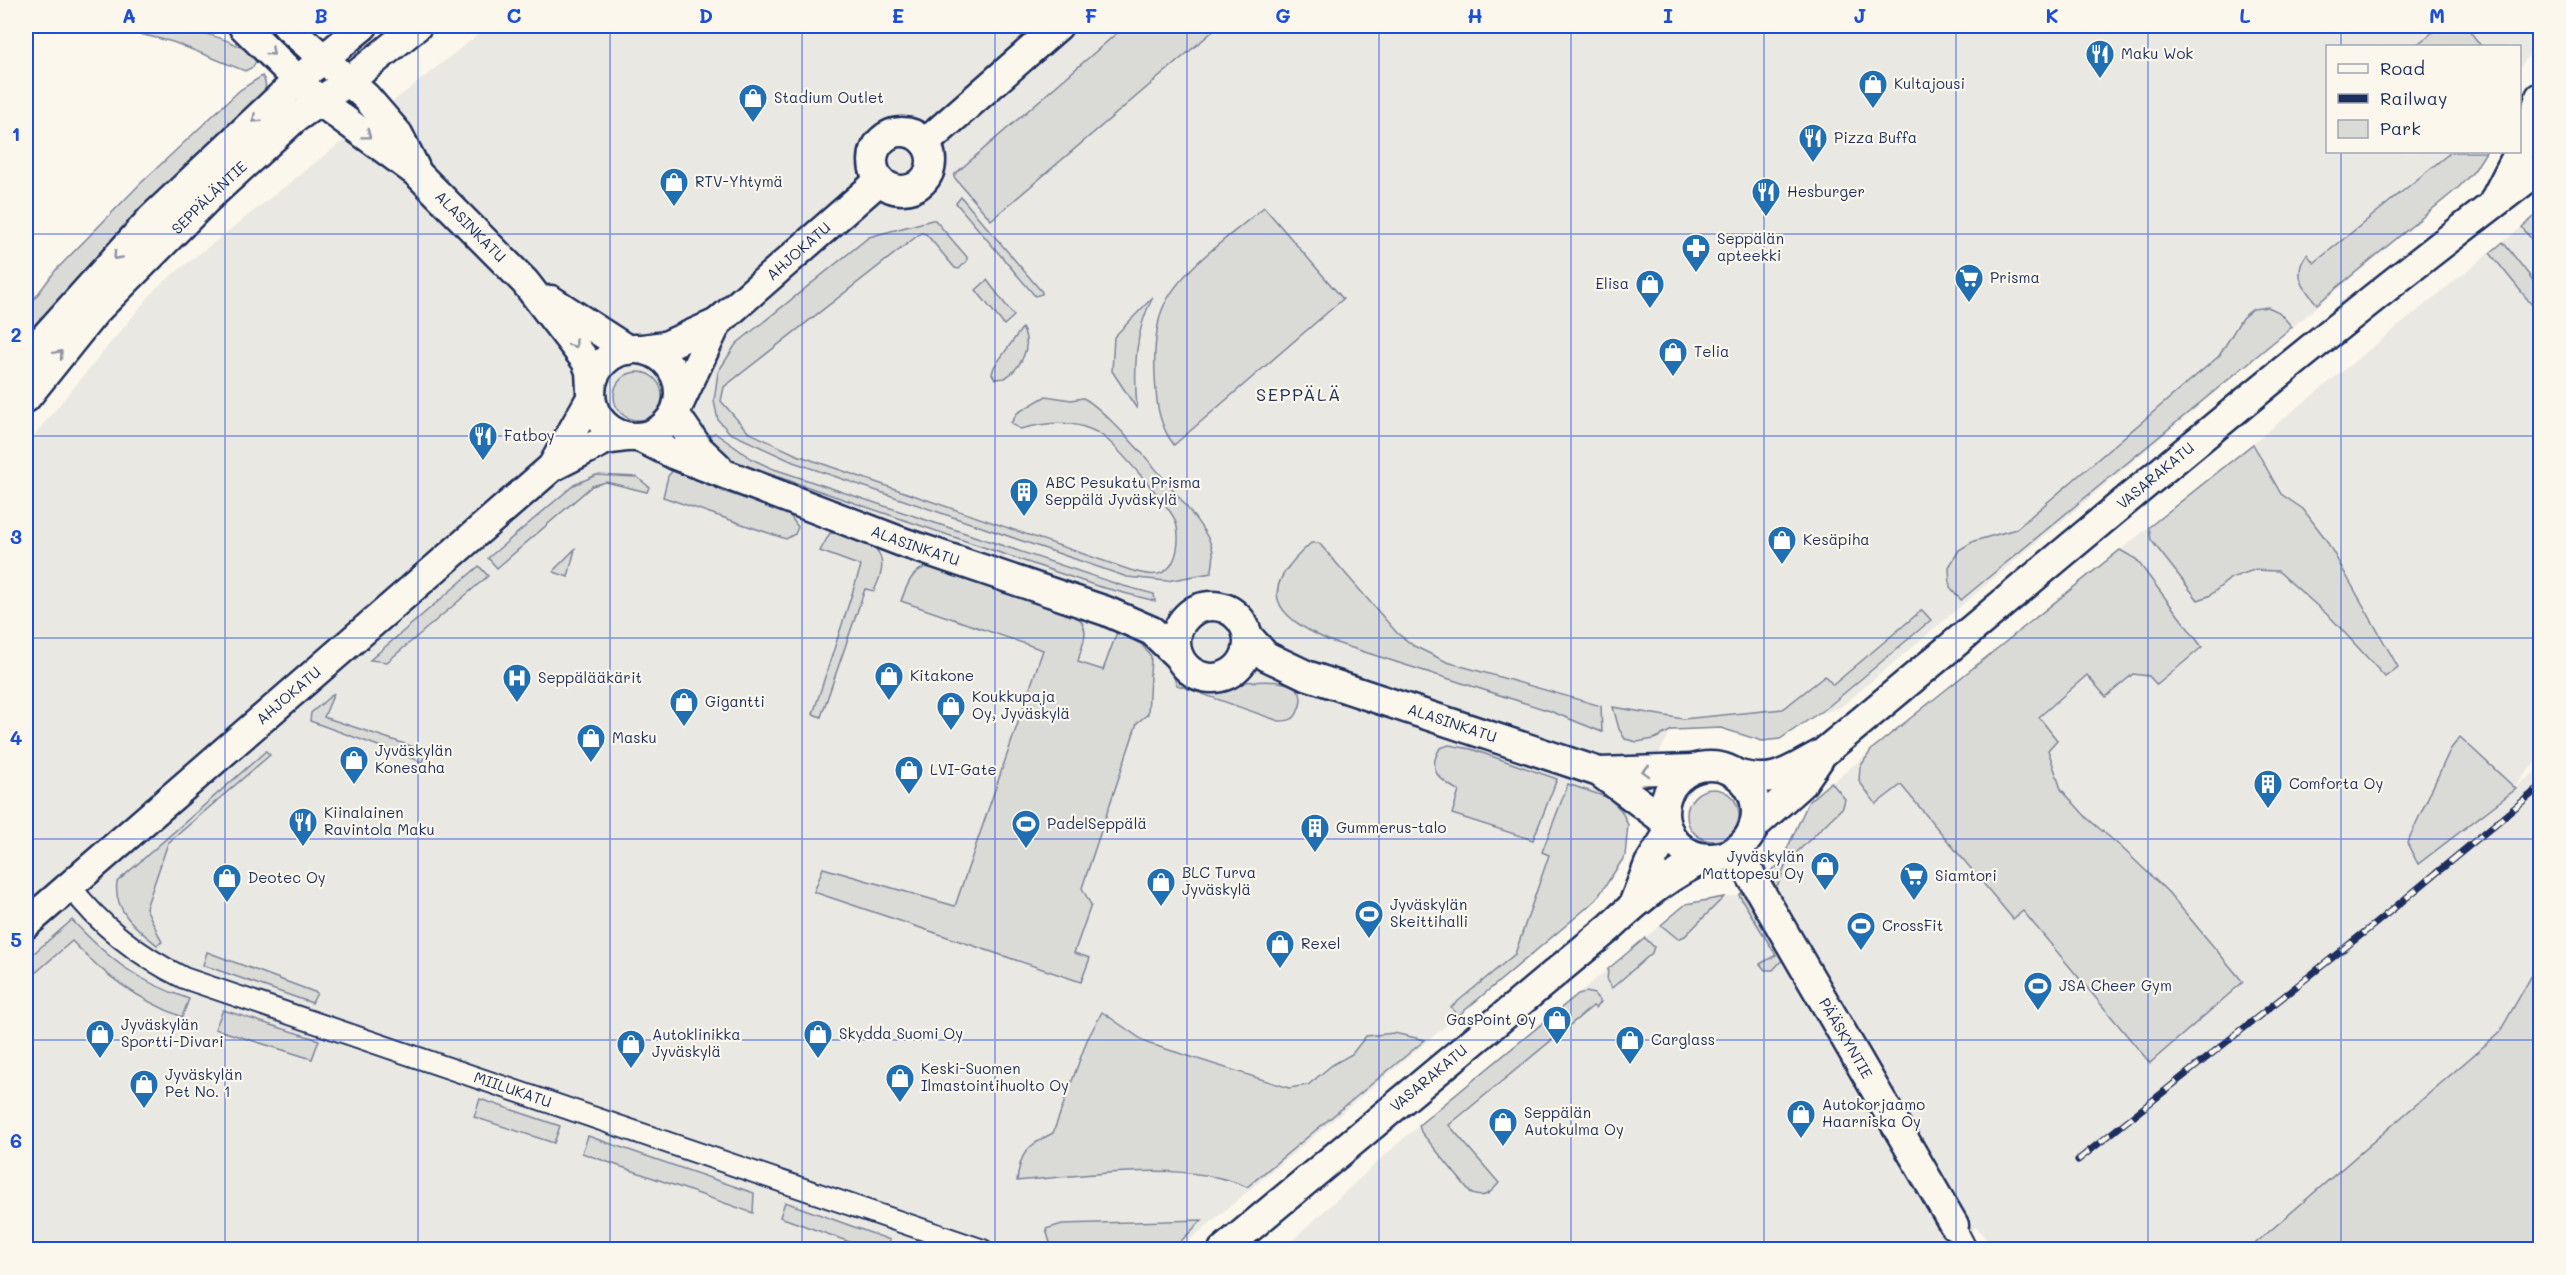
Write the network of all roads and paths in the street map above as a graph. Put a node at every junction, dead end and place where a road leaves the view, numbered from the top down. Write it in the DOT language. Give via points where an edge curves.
graph roads {
  1 [pos="243,26"];
  2 [pos="287,26"];
  3 [pos="363,26"];
  4 [pos="417,26"];
  5 [pos="1058,26"];
  6 [pos="324,58"];
  7 [pos="299,80"];
  8 [pos="349,81"];
  9 [pos="2541,86"];
  10 [pos="2540,98"];
  11 [pos="319,101"];
  12 [pos="925,143"];
  13 [pos="2521,147"];
  14 [pos="2518,153"];
  15 [pos="2541,169"];
  16 [pos="417,173"];
  17 [pos="880,180"];
  18 [pos="2541,181"];
  19 [pos="2493,204"];
  20 [pos="525,282"];
  21 [pos="717,324"];
  22 [pos="635,349"];
  23 [pos="26,357"];
  24 [pos="591,394"];
  25 [pos="26,398"];
  26 [pos="677,409"];
  27 [pos="633,437"];
  28 [pos="552,467"];
  29 [pos="727,474"];
  30 [pos="1195,610"];
  31 [pos="1106,611"];
  32 [pos="1248,636"];
  33 [pos="1179,657"];
  34 [pos="1227,675"];
  35 [pos="1306,675"];
  36 [pos="1823,753"];
  37 [pos="1693,769"];
  38 [pos="1599,772"];
  39 [pos="1736,774"];
  40 [pos="1754,826"];
  41 [pos="1667,827"];
  42 [pos="1736,850"];
  43 [pos="1707,858"];
  44 [pos="70,886"];
  45 [pos="1633,905"];
  46 [pos="26,924"];
  47 [pos="1960,1237"];
  48 [pos="983,1250"];
  49 [pos="1223,1250"];
  1 -- 7 [label="street, ALASINKATU, one-way"];
  2 -- 6 [label="street, ALASINKATU"];
  3 -- 6 [label="street, SEPPÄLÄNTIE"];
  4 -- 8 [label="street, SEPPÄLÄNTIE"];
  5 -- 12 [label="street"];
  6 -- 7 [label="street, SEPPÄLÄNTIE"];
  6 -- 8 [label="street, ALASINKATU"];
  7 -- 11 [label="street, ALASINKATU"];
  7 -- 23 [label="street, SEPPÄLÄNTIE, one-way" via="151,219"];
  8 -- 11 [label="street, SEPPÄLÄNTIE"];
  8 -- 16 [label="street, ALASINKATU" via="398,134"];
  9 -- 10 [label="street, VASARAKATU"];
  10 -- 13 [label="street, VASARAKATU"];
  11 -- 16 [label="street, ALASINKATU, one-way"];
  25 -- 11 [label="street, SEPPÄLÄNTIE, one-way" via="95,312 127,279 209,197"];
  12 -- 17 [label="street" via="931,159 929,172 921,183 896,190"];
  12 -- 17 [label="street" via="912,133 896,132 882,140 875,150 873,166"];
  14 -- 19 [label="street, VASARAKATU"];
  15 -- 19 [label="street, VASARAKATU"];
  16 -- 20 [label="street, ALASINKATU"];
  17 -- 21 [label="street, AHJOKATU"];
  18 -- 19 [label="street"];
  19 -- 36 [label="street, VASARAKATU"];
  20 -- 22 [label="street, ALASINKATU" via="582,322"];
  20 -- 24 [label="street, ALASINKATU, one-way" via="586,361"];
  21 -- 22 [label="street, AHJOKATU" via="665,346"];
  21 -- 26 [label="street, AHJOKATU"];
  22 -- 24 [label="street" via="607,359 599,368"];
  22 -- 26 [label="street" via="661,357 669,364 678,383"];
  24 -- 27 [label="street" via="603,423"];
  24 -- 28 [label="street, AHJOKATU"];
  26 -- 27 [label="street" via="660,430"];
  26 -- 29 [label="street, ALASINKATU" via="699,449"];
  27 -- 28 [label="street, AHJOKATU" via="605,440"];
  27 -- 29 [label="street, ALASINKATU"];
  28 -- 44 [label="street, AHJOKATU"];
  29 -- 31 [label="street, ALASINKATU" via="902,542"];
  30 -- 31 [label="street, ALASINKATU" via="1161,614"];
  30 -- 32 [label="street" via="1216,606 1227,609 1243,624"];
  30 -- 33 [label="street" via="1178,631"];
  31 -- 33 [label="street, ALASINKATU" via="1152,631"];
  32 -- 34 [label="street" via="1244,659"];
  32 -- 35 [label="street, ALASINKATU" via="1266,656"];
  33 -- 34 [label="street" via="1187,669 1200,676"];
  34 -- 35 [label="street, ALASINKATU" via="1258,671"];
  35 -- 38 [label="street, ALASINKATU"];
  36 -- 39 [label="street, VASARAKATU" via="1771,778 1754,780"];
  36 -- 40 [label="street, VASARAKATU" via="1803,782"];
  37 -- 38 [label="street, ALASINKATU, one-way"];
  37 -- 39 [label="street" via="1715,766"];
  37 -- 41 [label="street" via="1670,790 1665,810"];
  38 -- 41 [label="street, ALASINKATU"];
  39 -- 40 [label="street" via="1752,792"];
  40 -- 42 [label="street"];
  41 -- 43 [label="street" via="1685,850"];
  41 -- 45 [label="street, VASARAKATU"];
  42 -- 43 [label="street"];
  42 -- 47 [label="street, PÄÄSKYNTIE"];
  43 -- 45 [label="street, VASARAKATU" via="1683,868"];
  44 -- 46 [label="street, AHJOKATU"];
  44 -- 48 [label="street, MIILUKATU" via="132,949 184,978"];
  45 -- 49 [label="street, VASARAKATU"];
}
